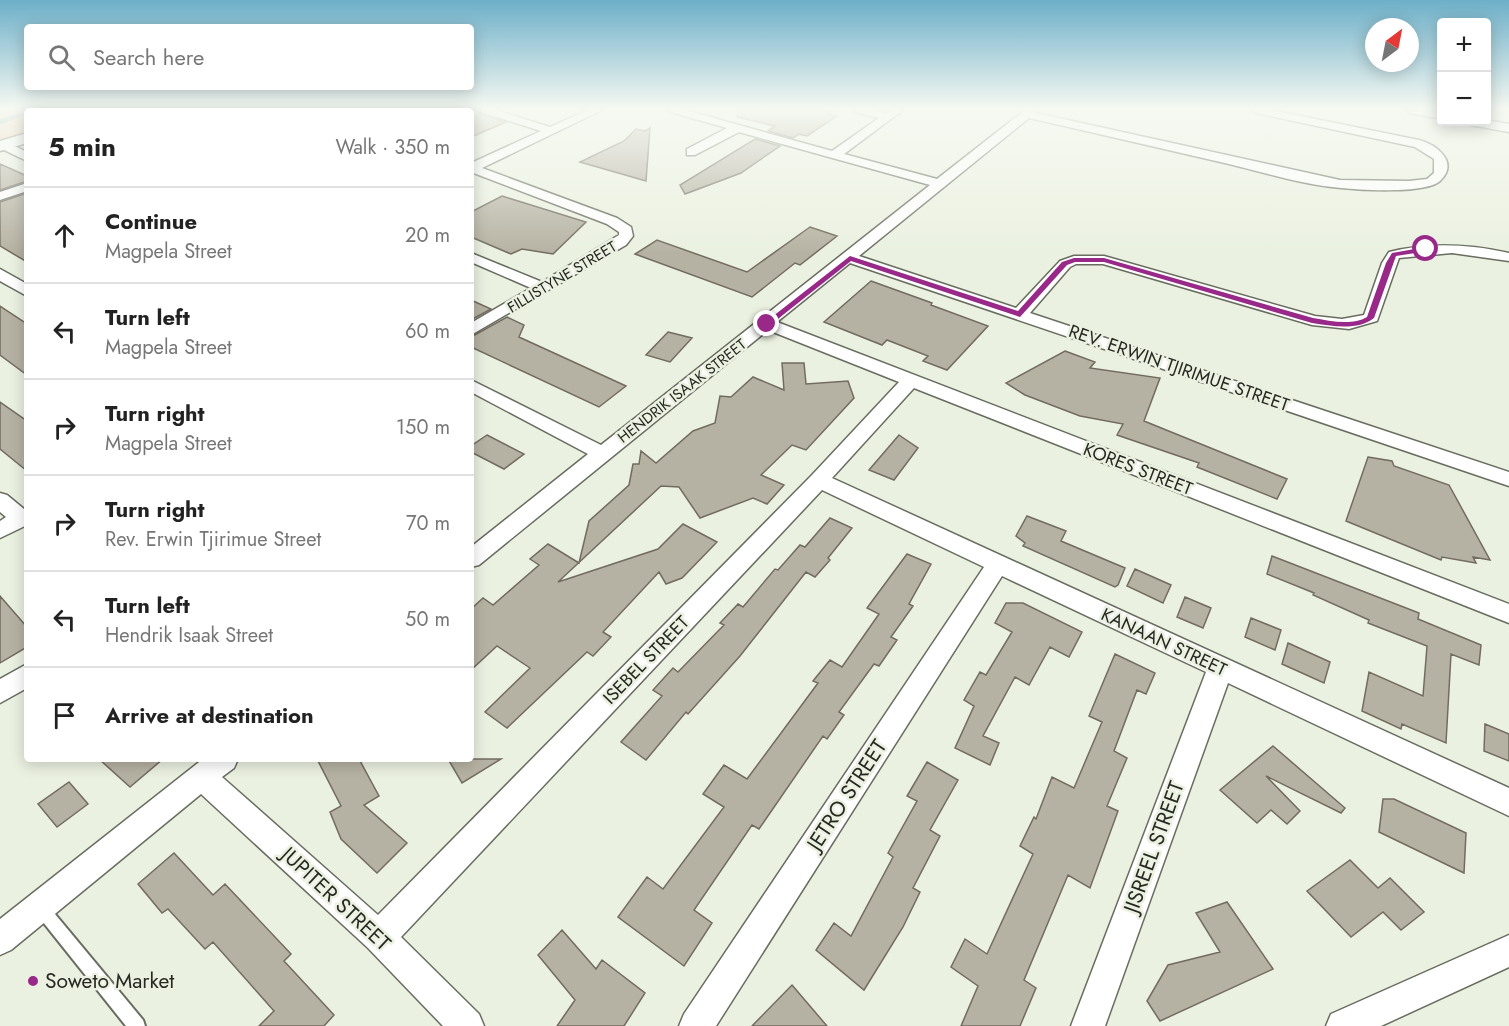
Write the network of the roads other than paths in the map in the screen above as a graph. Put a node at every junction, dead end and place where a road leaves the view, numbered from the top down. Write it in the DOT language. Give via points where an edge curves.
graph roads {
  1 [pos="492,158"];
  2 [pos="848,158"];
  3 [pos="972,158"];
  4 [pos="1220,158"];
  5 [pos="1440,158"];
  6 [pos="474,167"];
  7 [pos="474,169"];
  8 [pos="939,184"];
  9 [pos="24,187"];
  10 [pos="0,196"];
  11 [pos="1509,257"];
  12 [pos="474,258"];
  13 [pos="850,258"];
  14 [pos="0,274"];
  15 [pos="543,288"];
  16 [pos="24,289"];
  17 [pos="1020,314"];
  18 [pos="767,324"];
  19 [pos="474,328"];
  20 [pos="910,380"];
  21 [pos="474,387"];
  22 [pos="603,454"];
  23 [pos="1509,479"];
  24 [pos="819,480"];
  25 [pos="0,500"];
  26 [pos="24,517"];
  27 [pos="0,530"];
  28 [pos="474,558"];
  29 [pos="998,564"];
  30 [pos="1509,614"];
  31 [pos="1220,669"];
  32 [pos="24,677"];
  33 [pos="0,692"];
  34 [pos="213,768"];
  35 [pos="1509,802"];
  36 [pos="40,907"];
  37 [pos="380,937"];
  38 [pos="0,939"];
  39 [pos="1509,951"];
  40 [pos="137,1026"];
  41 [pos="467,1026"];
  42 [pos="696,1026"];
  43 [pos="1088,1026"];
  44 [pos="1343,1026"];
  1 -- 6 [label="street"];
  2 -- 8 [label="street"];
  3 -- 8 [label="street, HENDRIK ISAAK STREET"];
  4 -- 5 [label="street" via="1340,184 1420,184 1431,182 1440,174"];
  7 -- 15 [label="street, FILLISTYNE STREET" via="626,230 621,242"];
  8 -- 13 [label="street, HENDRIK ISAAK STREET"];
  9 -- 10 [label="street"];
  11 -- 17 [label="street" via="1444,248 1394,255 1371,318 1362,323 1312,320 1104,260 1074,260 1065,264"];
  12 -- 15 [label="street"];
  13 -- 17 [label="street, REV. ERWIN TJIRIMUE STREET"];
  13 -- 18 [label="street, HENDRIK ISAAK STREET"];
  14 -- 16 [label="street"];
  15 -- 19 [label="street, FILLISTYNE STREET"];
  17 -- 23 [label="street, REV. ERWIN TJIRIMUE STREET"];
  18 -- 20 [label="street, KORES STREET"];
  18 -- 22 [label="street, HENDRIK ISAAK STREET"];
  20 -- 24 [label="street, ISEBEL STREET"];
  20 -- 30 [label="street, KORES STREET"];
  21 -- 22 [label="street"];
  22 -- 28 [label="street, HENDRIK ISAAK STREET"];
  24 -- 29 [label="street, KANAAN STREET"];
  24 -- 37 [label="street, ISEBEL STREET"];
  25 -- 26 [label="street"];
  26 -- 27 [label="street"];
  29 -- 31 [label="street, KANAAN STREET"];
  29 -- 42 [label="street, JETRO STREET"];
  31 -- 35 [label="street, KANAAN STREET"];
  31 -- 43 [label="street, JISREEL STREET"];
  32 -- 33 [label="street"];
  34 -- 36 [label="street"];
  34 -- 37 [label="street, JUPITER STREET"];
  36 -- 38 [label="street"];
  36 -- 40 [label="lane"];
  37 -- 41 [label="street, JUPITER STREET"];
  39 -- 44 [label="street"];
}
